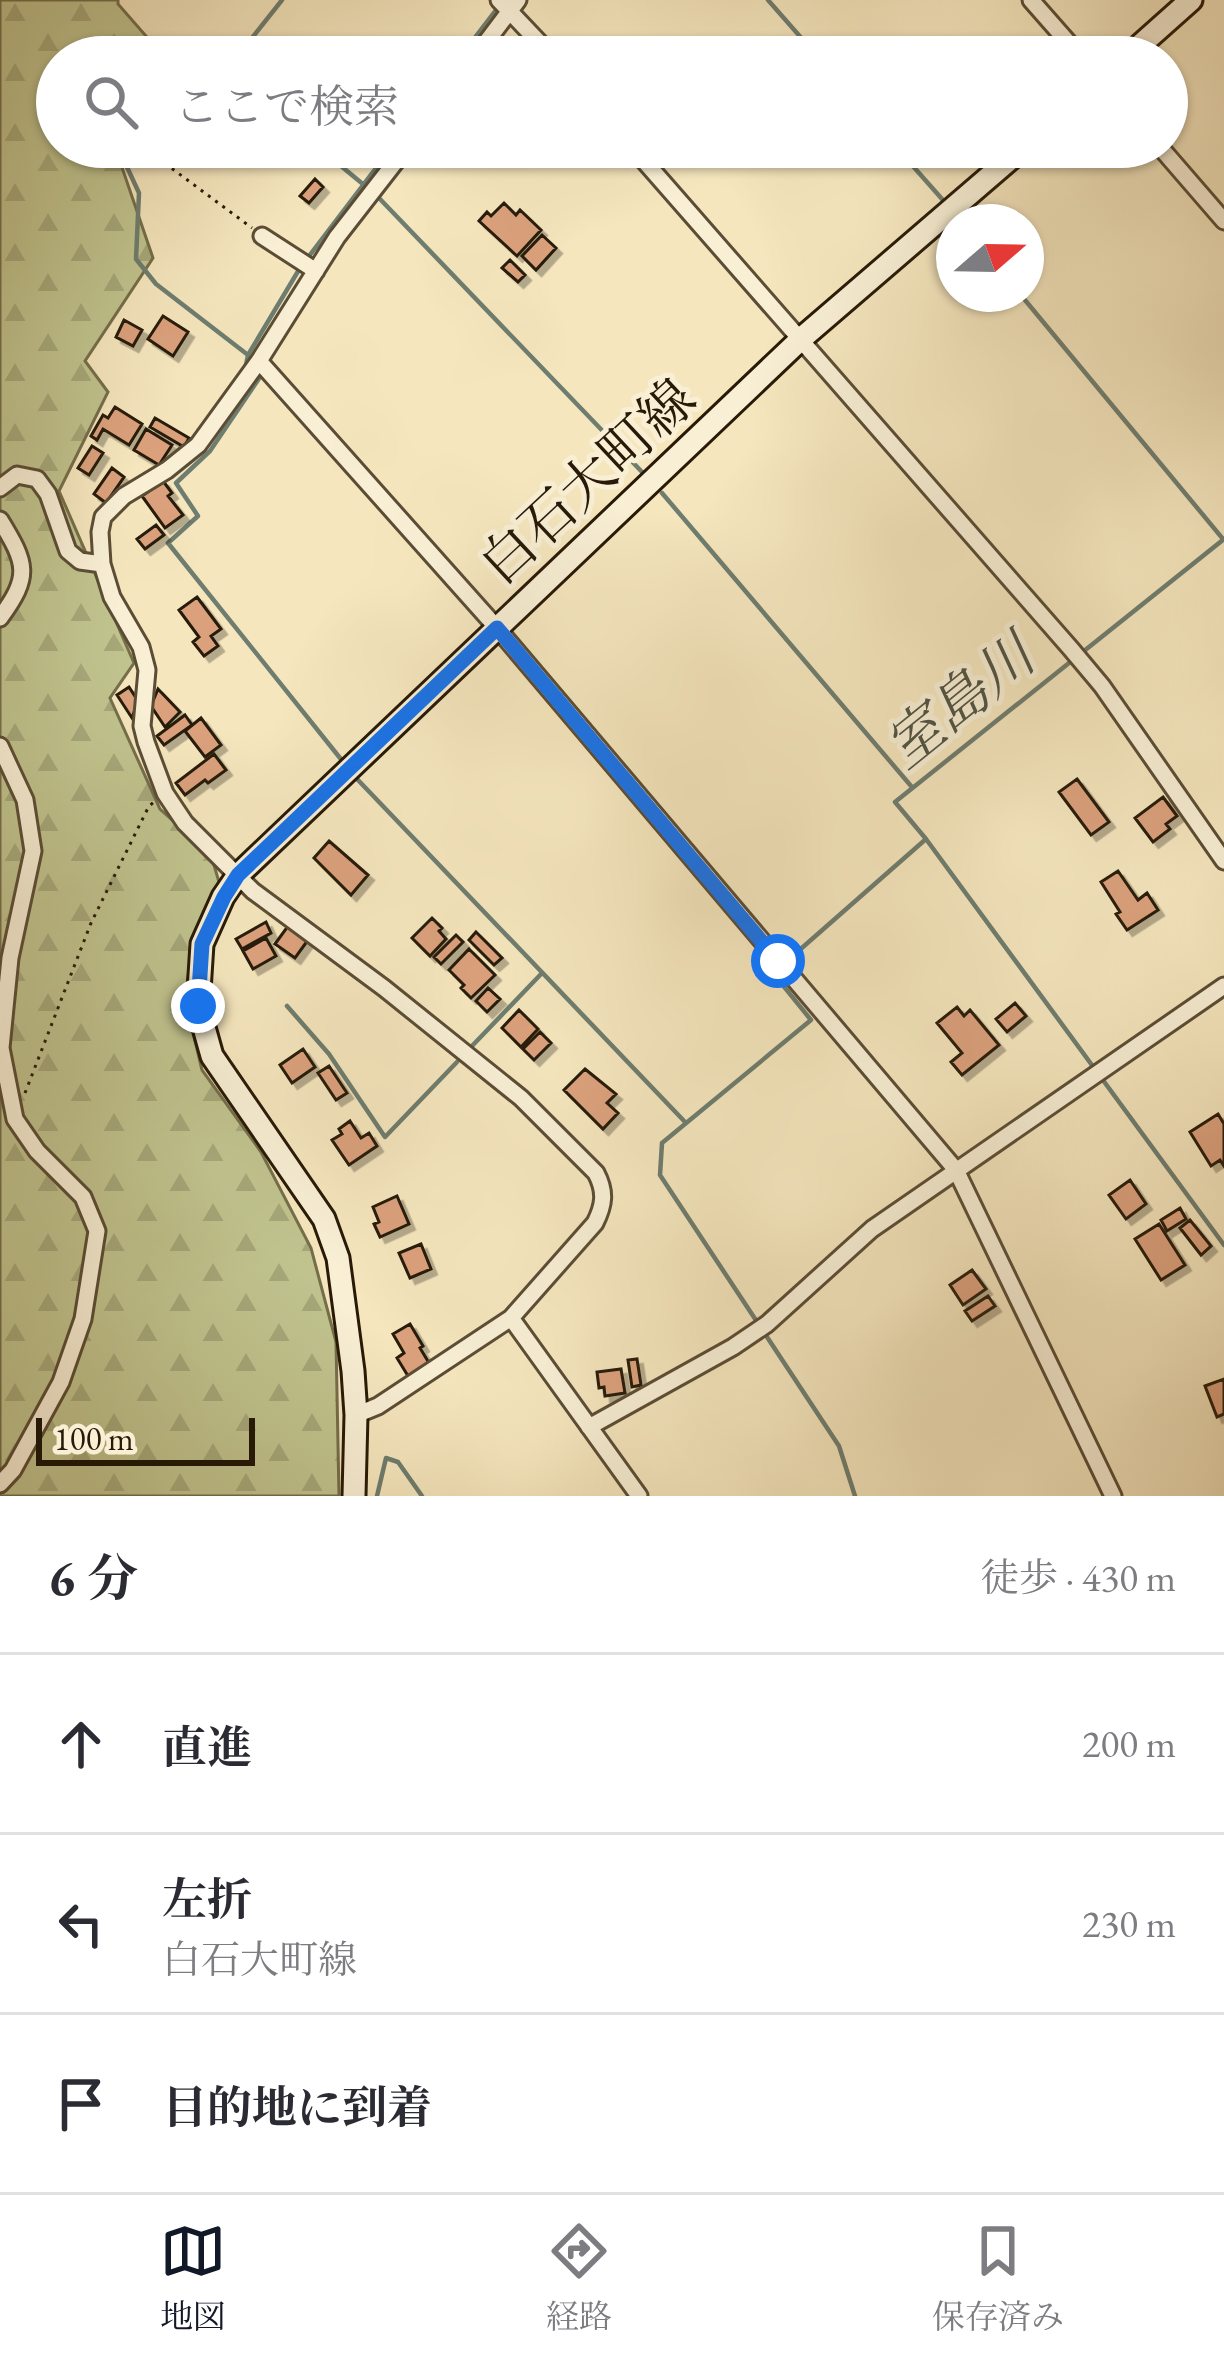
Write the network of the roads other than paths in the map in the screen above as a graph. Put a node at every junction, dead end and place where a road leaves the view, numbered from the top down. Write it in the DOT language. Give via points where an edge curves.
graph roads {
  1 [pos="1031,0"];
  2 [pos="1191,0"];
  3 [pos="509,3"];
  4 [pos="488,36"];
  5 [pos="536,36"];
  6 [pos="1063,36"];
  7 [pos="1151,36"];
  8 [pos="391,168"];
  9 [pos="651,168"];
  10 [pos="1000,168"];
  11 [pos="1178,168"];
  12 [pos="1224,221"];
  13 [pos="262,236"];
  14 [pos="308,266"];
  15 [pos="802,338"];
  16 [pos="259,361"];
  17 [pos="0,488"];
  18 [pos="0,520"];
  19 [pos="102,564"];
  20 [pos="0,618"];
  21 [pos="497,628"];
  22 [pos="0,746"];
  23 [pos="1224,861"];
  24 [pos="238,875"];
  25 [pos="1224,986"];
  26 [pos="956,1170"];
  27 [pos="511,1318"];
  28 [pos="356,1415"];
  29 [pos="589,1427"];
  30 [pos="0,1484"];
  31 [pos="354,1496"];
  32 [pos="639,1496"];
  33 [pos="1114,1496"];
  1 -- 6 [label="street"];
  2 -- 7 [label="main road"];
  3 -- 4 [label="street"];
  3 -- 5 [label="street"];
  8 -- 14 [label="street"];
  9 -- 15 [label="street"];
  10 -- 15 [label="main road, 白石大町線"];
  11 -- 12 [label="street"];
  13 -- 14 [label="street"];
  14 -- 16 [label="street"];
  15 -- 21 [label="main road, 白石大町線"];
  15 -- 23 [label="street" via="1084,664"];
  16 -- 19 [label="street" via="198,445 103,517"];
  16 -- 21 [label="street"];
  17 -- 19 [label="street" via="17,475 37,478 68,551"];
  18 -- 20 [label="street" via="23,568 20,592"];
  19 -- 24 [label="street" via="141,647 142,726 165,794"];
  21 -- 24 [label="main road, 白石大町線"];
  21 -- 26 [label="street"];
  22 -- 30 [label="street" via="25,800 33,851 1,1048 15,1119 83,1197 97,1231 83,1319 61,1382"];
  24 -- 27 [label="street" via="520,1098 596,1173 603,1207 595,1223"];
  24 -- 28 [label="main road, 白石大町線" via="202,944 198,1006 212,1056 324,1219 338,1258"];
  25 -- 26 [label="street"];
  26 -- 29 [label="street" via="872,1229 761,1328"];
  26 -- 33 [label="street"];
  27 -- 28 [label="street"];
  27 -- 29 [label="street"];
  28 -- 31 [label="main road, 白石大町線"];
  29 -- 32 [label="street"];
}
